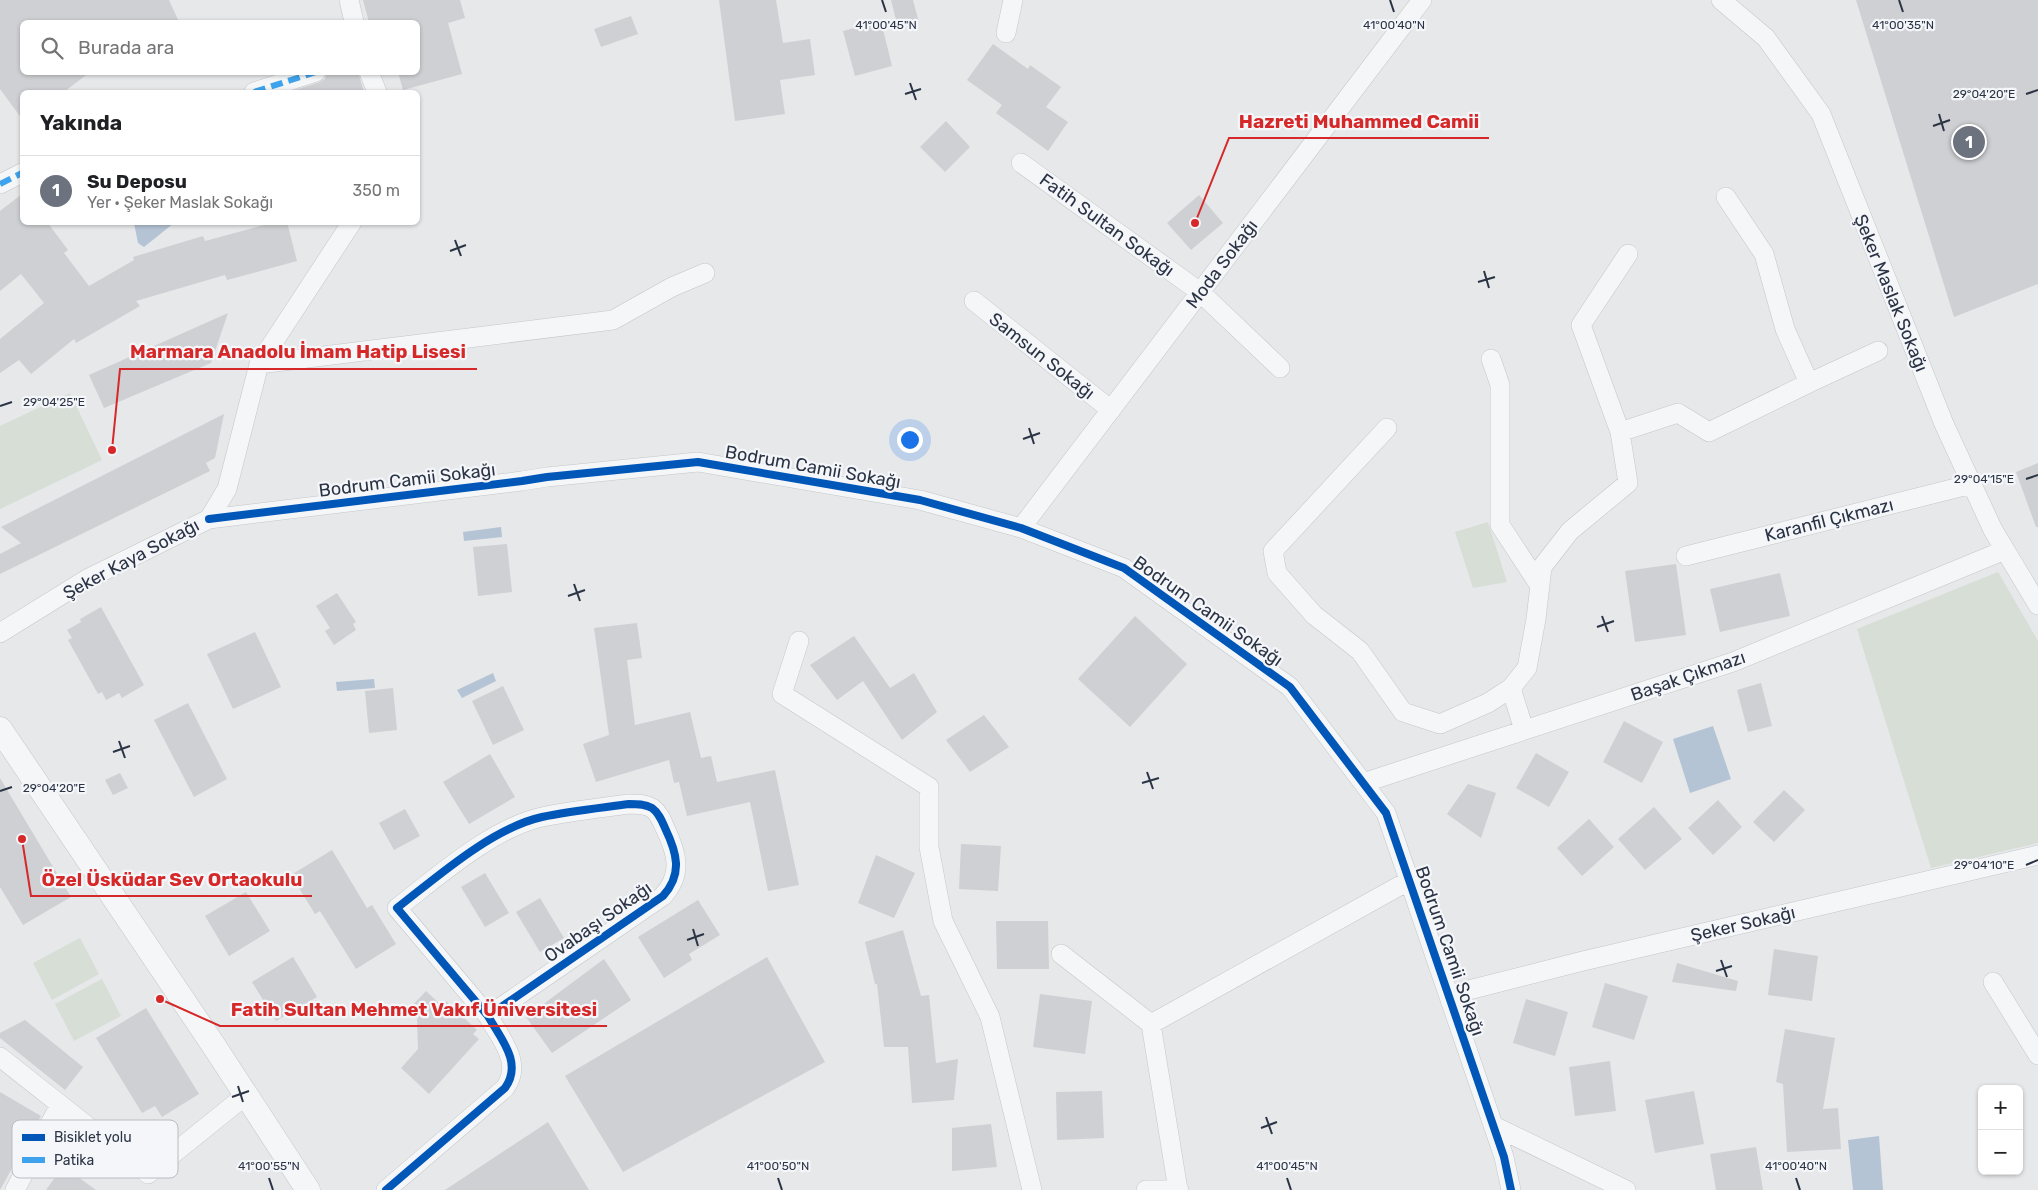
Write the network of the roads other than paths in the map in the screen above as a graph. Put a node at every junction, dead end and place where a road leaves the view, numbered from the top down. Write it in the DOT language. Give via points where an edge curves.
graph roads {
  1 [pos="349,0"];
  2 [pos="1013,0"];
  3 [pos="1422,0"];
  4 [pos="1721,0"];
  5 [pos="354,20"];
  6 [pos="1006,33"];
  7 [pos="307,75"];
  8 [pos="370,75"];
  9 [pos="260,90"];
  10 [pos="376,90"];
  11 [pos="1021,163"];
  12 [pos="20,175"];
  13 [pos="0,184"];
  14 [pos="1726,197"];
  15 [pos="350,225"];
  16 [pos="1628,254"];
  17 [pos="705,273"];
  18 [pos="1200,292"];
  19 [pos="974,301"];
  20 [pos="1878,351"];
  21 [pos="1491,359"];
  22 [pos="259,364"];
  23 [pos="1280,368"];
  24 [pos="1809,382"];
  25 [pos="1111,410"];
  26 [pos="1387,428"];
  27 [pos="1620,432"];
  28 [pos="1972,484"];
  29 [pos="209,519"];
  30 [pos="1021,528"];
  31 [pos="2004,550"];
  32 [pos="1686,556"];
  33 [pos="1540,586"];
  34 [pos="2038,605"];
  35 [pos="0,633"];
  36 [pos="799,642"];
  37 [pos="1511,688"];
  38 [pos="0,729"];
  39 [pos="1524,730"];
  40 [pos="1364,782"];
  41 [pos="2038,855"];
  42 [pos="1410,880"];
  43 [pos="1061,954"];
  44 [pos="1993,982"];
  45 [pos="1449,995"];
  46 [pos="488,1016"];
  47 [pos="1151,1024"];
  48 [pos="2038,1055"];
  49 [pos="0,1057"];
  50 [pos="246,1095"];
  51 [pos="60,1105"];
  52 [pos="52,1120"];
  53 [pos="79,1120"];
  54 [pos="1494,1126"];
  55 [pos="178,1150"];
  56 [pos="21,1178"];
  57 [pos="15,1190"];
  58 [pos="308,1190"];
  59 [pos="386,1190"];
  60 [pos="1032,1190"];
  61 [pos="1146,1190"];
  62 [pos="1179,1190"];
  63 [pos="1511,1190"];
  64 [pos="1626,1190"];
  1 -- 5 [label="street"];
  2 -- 6 [label="street"];
  3 -- 18 [label="street, Moda Sokağı"];
  4 -- 28 [label="street, Şeker Maslak Sokağı" via="1766,38 1821,114 1904,327"];
  7 -- 9 [label="street"];
  8 -- 10 [label="street"];
  11 -- 18 [label="street, Fatih Sultan Sokağı"];
  12 -- 13 [label="street"];
  14 -- 24 [label="street" via="1764,254 1785,329"];
  15 -- 22 [label="street, Şeker Kaya Sokağı"];
  16 -- 27 [label="street" via="1581,325"];
  17 -- 22 [label="street" via="672,287 613,320"];
  18 -- 23 [label="street, Fatih Sultan Sokağı"];
  18 -- 25 [label="street, Moda Sokağı"];
  19 -- 25 [label="street, Samsun Sokağı"];
  20 -- 24 [label="street"];
  21 -- 33 [label="street" via="1500,385 1500,525"];
  22 -- 29 [label="street, Şeker Kaya Sokağı" via="227,489"];
  24 -- 27 [label="street" via="1709,432 1678,413"];
  25 -- 30 [label="street, Moda Sokağı"];
  26 -- 37 [label="street" via="1272,551 1277,573 1314,615 1360,651 1403,712 1440,724 1488,703"];
  27 -- 33 [label="street" via="1628,484 1570,531 1542,567"];
  28 -- 31 [label="street, Şeker Maslak Sokağı"];
  28 -- 32 [label="street, Karanfil Çıkmazı"];
  29 -- 30 [label="street, Bodrum Camii Sokağı" via="547,477 698,462 920,500"];
  29 -- 35 [label="street, Şeker Kaya Sokağı" via="87,580"];
  30 -- 40 [label="street, Bodrum Camii Sokağı" via="1124,568 1290,687"];
  31 -- 34 [label="street, Şeker Maslak Sokağı"];
  31 -- 39 [label="street, Başak Çıkmazı" via="1733,662"];
  33 -- 37 [label="street" via="1527,668"];
  36 -- 60 [label="street" via="782,694 929,786 929,846 943,921 990,1017"];
  37 -- 39 [label="street"];
  38 -- 50 [label="street"];
  39 -- 40 [label="street, Başak Çıkmazı"];
  40 -- 42 [label="street, Bodrum Camii Sokağı" via="1386,813"];
  41 -- 45 [label="street, Şeker Sokağı"];
  42 -- 45 [label="street, Bodrum Camii Sokağı"];
  42 -- 47 [label="street"];
  43 -- 47 [label="street"];
  44 -- 48 [label="street"];
  45 -- 54 [label="street, Bodrum Camii Sokağı"];
  46 -- 46 [label="street, Ovabaşı Sokağı" via="397,908 477,848 540,817 629,804 652,808 659,815 678,863 670,888 663,896"];
  46 -- 59 [label="street, Ovabaşı Sokağı" via="512,1058 512,1079"];
  47 -- 62 [label="street"];
  49 -- 51 [label="street"];
  50 -- 55 [label="street"];
  50 -- 58 [label="street"];
  51 -- 52 [label="street"];
  51 -- 53 [label="street"];
  54 -- 63 [label="street, Bodrum Camii Sokağı"];
  54 -- 64 [label="street"];
  56 -- 57 [label="street"];
  61 -- 62 [label="street"];
}
